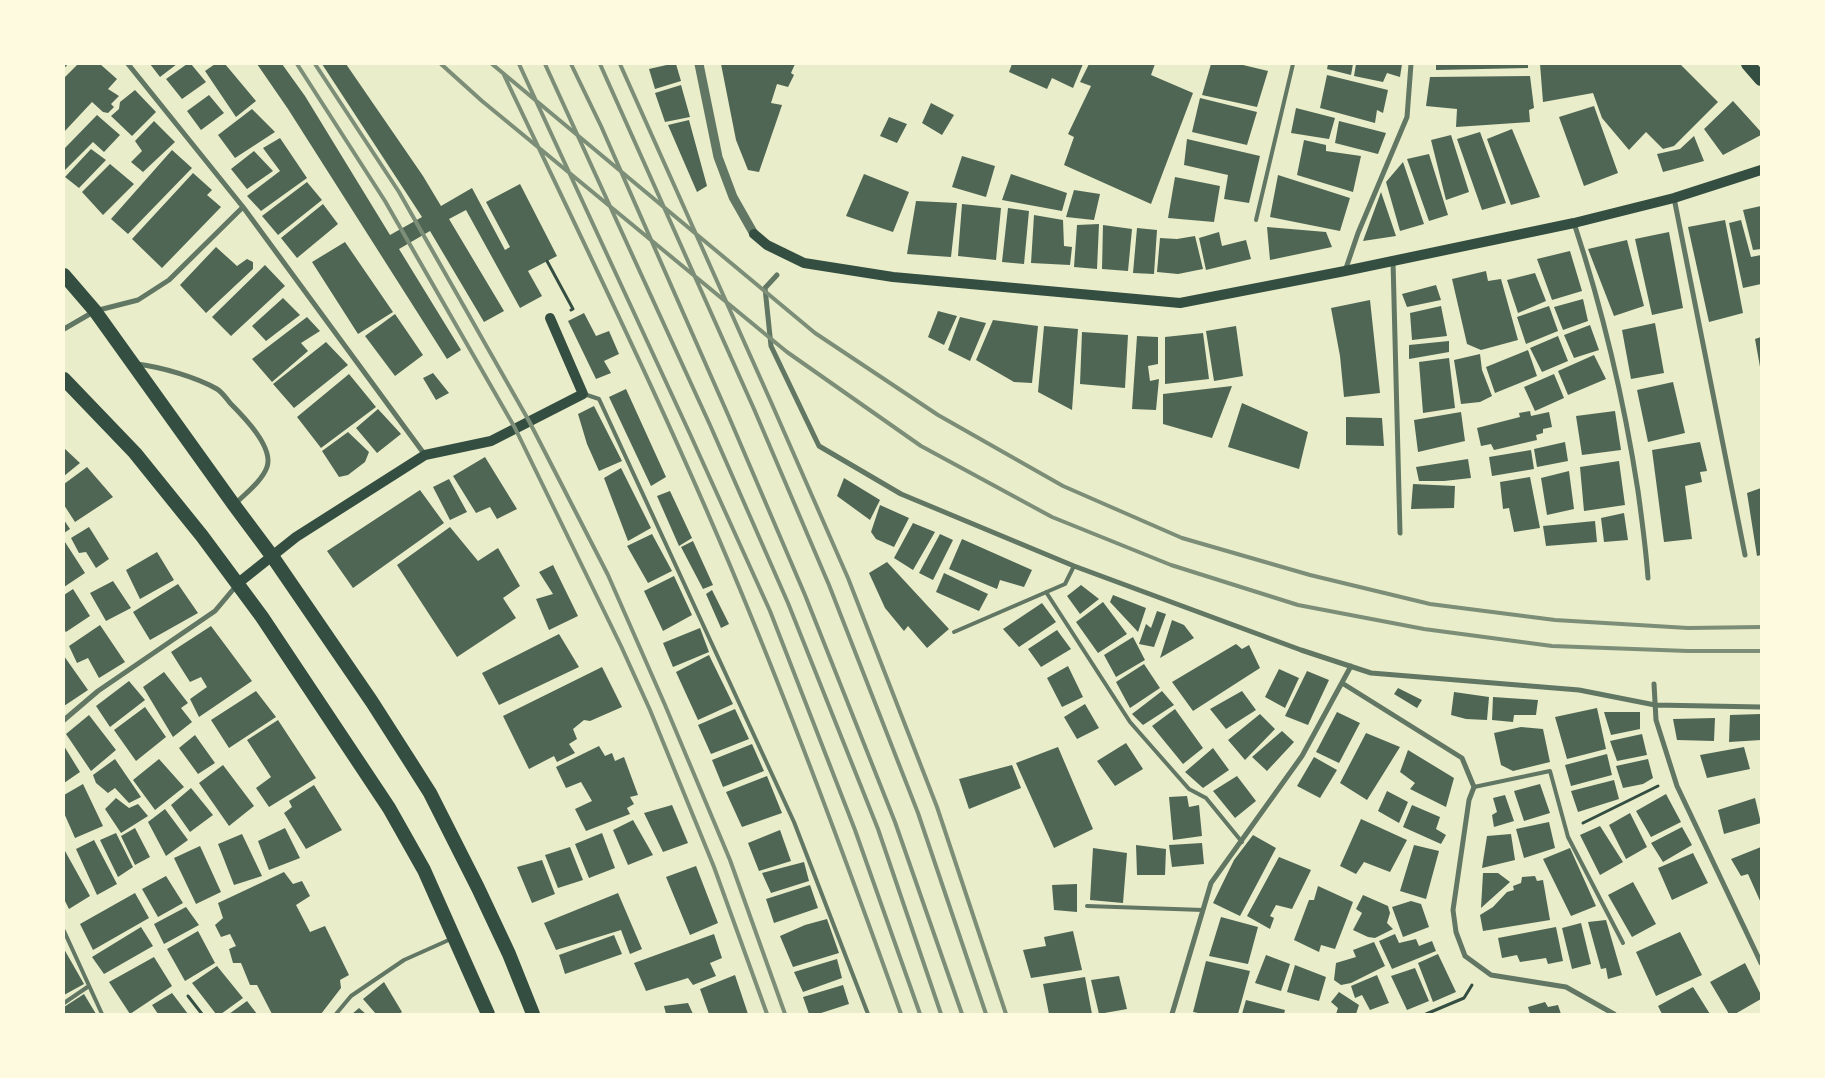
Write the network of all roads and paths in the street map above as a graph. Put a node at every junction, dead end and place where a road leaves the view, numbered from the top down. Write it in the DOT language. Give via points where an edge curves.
graph roads {
  1 [pos="128,64"];
  2 [pos="699,64"];
  3 [pos="1294,64"];
  4 [pos="1411,64"];
  5 [pos="1748,64"];
  6 [pos="1761,79"];
  7 [pos="1761,170"];
  8 [pos="1674,198"];
  9 [pos="243,207"];
  10 [pos="1256,220"];
  11 [pos="1574,223"];
  12 [pos="754,234"];
  13 [pos="1393,260"];
  14 [pos="547,261"];
  15 [pos="1345,271"];
  16 [pos="64,275"];
  17 [pos="777,275"];
  18 [pos="573,309"];
  19 [pos="95,311"];
  20 [pos="550,318"];
  21 [pos="64,329"];
  22 [pos="134,364"];
  23 [pos="64,379"];
  24 [pos="583,394"];
  25 [pos="425,455"];
  26 [pos="234,505"];
  27 [pos="1400,533"];
  28 [pos="1745,555"];
  29 [pos="272,556"];
  30 [pos="1074,566"];
  31 [pos="1648,578"];
  32 [pos="237,584"];
  33 [pos="1046,592"];
  34 [pos="954,632"];
  35 [pos="1352,666"];
  36 [pos="1342,683"];
  37 [pos="1654,684"];
  38 [pos="1655,705"];
  39 [pos="1761,707"];
  40 [pos="64,720"];
  41 [pos="1675,778"];
  42 [pos="1474,787"];
  43 [pos="1566,831"];
  44 [pos="1242,842"];
  45 [pos="1087,906"];
  46 [pos="1203,910"];
  47 [pos="64,931"];
  48 [pos="456,938"];
  49 [pos="1623,942"];
  50 [pos="1761,963"];
  51 [pos="1483,969"];
  52 [pos="89,986"];
  53 [pos="188,996"];
  54 [pos="64,1003"];
  55 [pos="102,1014"];
  56 [pos="202,1014"];
  57 [pos="336,1014"];
  58 [pos="488,1014"];
  59 [pos="534,1014"];
  60 [pos="868,1014"];
  61 [pos="1172,1014"];
  62 [pos="1426,1014"];
  63 [pos="1614,1014"];
  1 -- 9 [label="street"];
  2 -- 12 [label="street" via="718,157 733,197"];
  3 -- 10 [label="lane"];
  4 -- 15 [label="street" via="1407,117"];
  5 -- 6 [label="highway"];
  7 -- 8 [label="main road"];
  8 -- 11 [label="main road"];
  8 -- 28 [label="street"];
  9 -- 19 [label="street" via="169,280 138,300"];
  9 -- 25 [label="street"];
  11 -- 13 [label="main road"];
  11 -- 31 [label="street" via="1607,334 1629,433"];
  12 -- 15 [label="main road" via="767,245 804,262 883,275 1180,303"];
  13 -- 15 [label="main road"];
  13 -- 27 [label="street"];
  14 -- 18 [label="path"];
  16 -- 19 [label="highway"];
  17 -- 30 [label="street" via="765,288 771,346 819,446 901,494"];
  19 -- 21 [label="street"];
  19 -- 22 [label="highway"];
  20 -- 24 [label="main road"];
  22 -- 26 [label="highway"];
  22 -- 26 [label="street" via="155,366 218,390 249,423 263,444 268,465 261,478"];
  23 -- 32 [label="highway" via="135,453"];
  24 -- 25 [label="main road" via="491,441"];
  24 -- 60 [label="lane" via="599,399 794,822"];
  25 -- 29 [label="main road" via="296,537"];
  26 -- 29 [label="highway"];
  29 -- 32 [label="main road"];
  29 -- 59 [label="highway" via="430,793 482,896"];
  30 -- 33 [label="lane" via="1065,584"];
  30 -- 35 [label="street"];
  32 -- 40 [label="street" via="215,611 98,691"];
  32 -- 48 [label="highway" via="389,808 424,870"];
  33 -- 34 [label="lane"];
  33 -- 44 [label="lane" via="1130,722 1189,789 1206,798"];
  35 -- 36 [label="street"];
  35 -- 38 [label="street" via="1371,673 1579,690"];
  36 -- 42 [label="street" via="1462,758"];
  36 -- 44 [label="street" via="1302,756"];
  37 -- 38 [label="street"];
  38 -- 39 [label="street"];
  38 -- 41 [label="street" via="1656,720"];
  41 -- 43 [label="path"];
  41 -- 50 [label="street"];
  42 -- 43 [label="lane" via="1550,771"];
  42 -- 51 [label="street" via="1469,800 1453,910 1456,932 1465,956"];
  43 -- 49 [label="lane"];
  44 -- 46 [label="street" via="1211,883"];
  45 -- 46 [label="lane"];
  46 -- 61 [label="street"];
  47 -- 52 [label="lane"];
  48 -- 57 [label="lane" via="404,960 351,996"];
  48 -- 58 [label="highway"];
  51 -- 62 [label="path" via="1464,998"];
  51 -- 63 [label="street" via="1491,975 1566,987"];
  52 -- 54 [label="lane"];
  52 -- 55 [label="lane"];
  53 -- 56 [label="path"];
}
